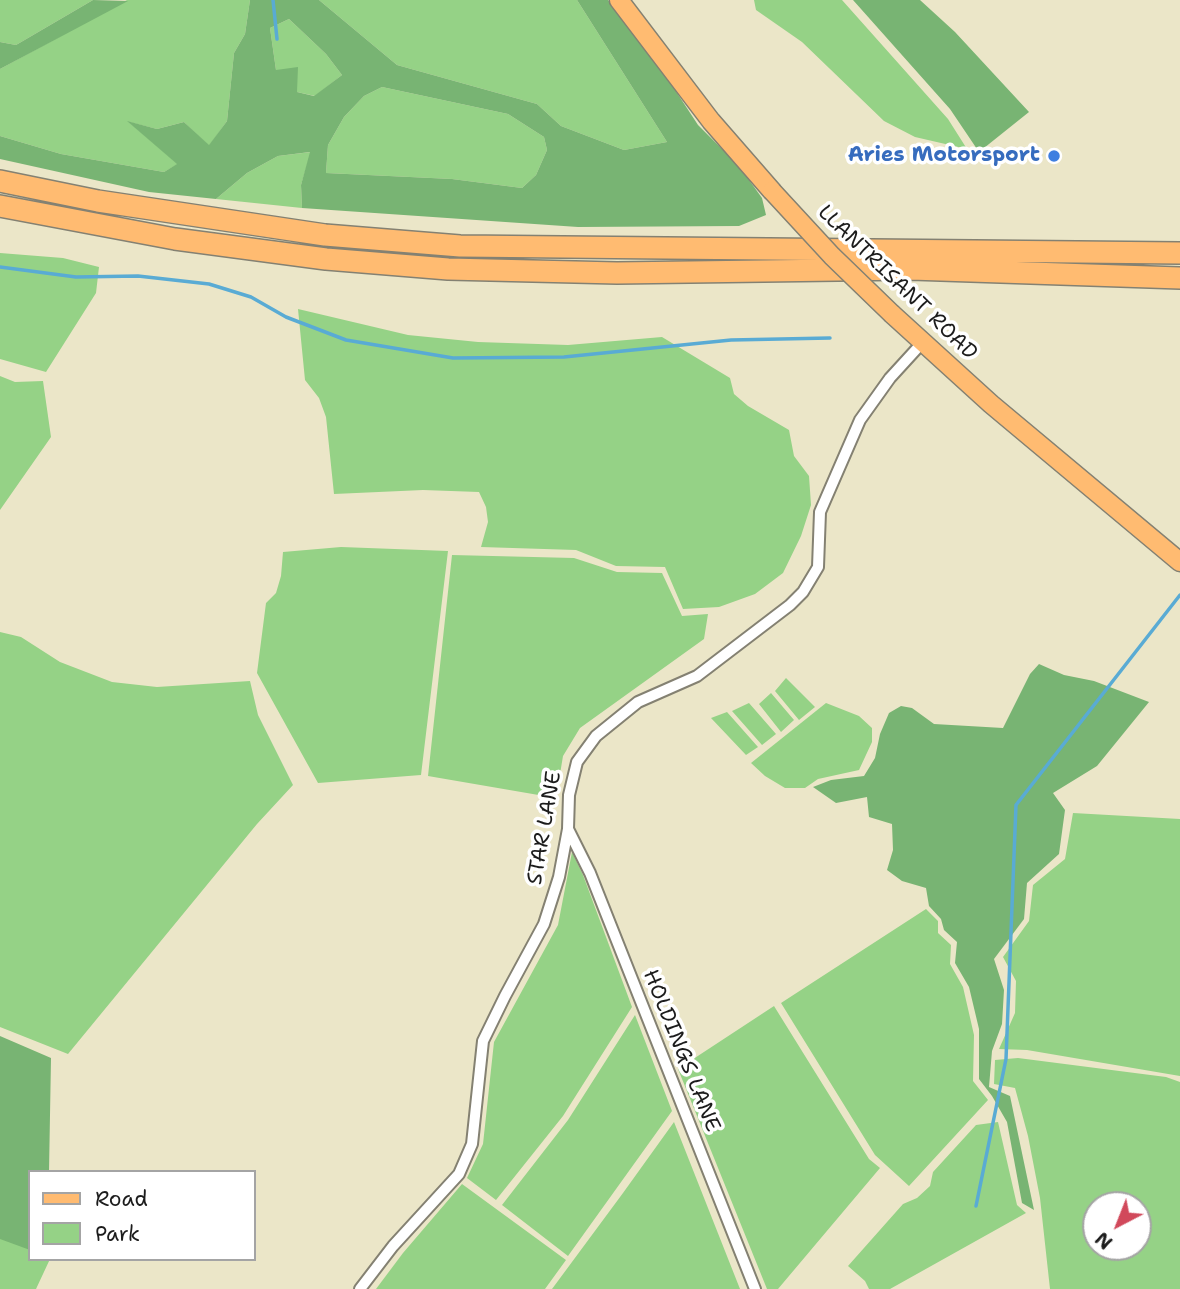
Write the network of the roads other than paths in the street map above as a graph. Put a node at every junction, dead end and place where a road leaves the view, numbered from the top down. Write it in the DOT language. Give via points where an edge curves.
graph roads {
  1 [pos="619,0"];
  2 [pos="0,181"];
  3 [pos="0,206"];
  4 [pos="1180,253"];
  5 [pos="1180,278"];
  6 [pos="922,343"];
  7 [pos="1180,562"];
  8 [pos="568,829"];
  9 [pos="360,1289"];
  10 [pos="755,1289"];
  1 -- 6 [label="main road, LLANTRISANT ROAD, bridge" via="711,121 772,191"];
  2 -- 4 [label="highway" via="98,201 325,235 460,246"];
  3 -- 5 [label="highway" via="188,241 448,269 617,273 911,269"];
  6 -- 7 [label="main road, LLANTRISANT ROAD"];
  6 -- 8 [label="street, STAR LANE" via="860,420 820,512 818,567 803,592 697,676 638,702 596,736 577,762 569,795"];
  8 -- 9 [label="street, STAR LANE" via="544,924 483,1041 472,1144 459,1174"];
  8 -- 10 [label="street, HOLDINGS LANE" via="590,873"];
}
